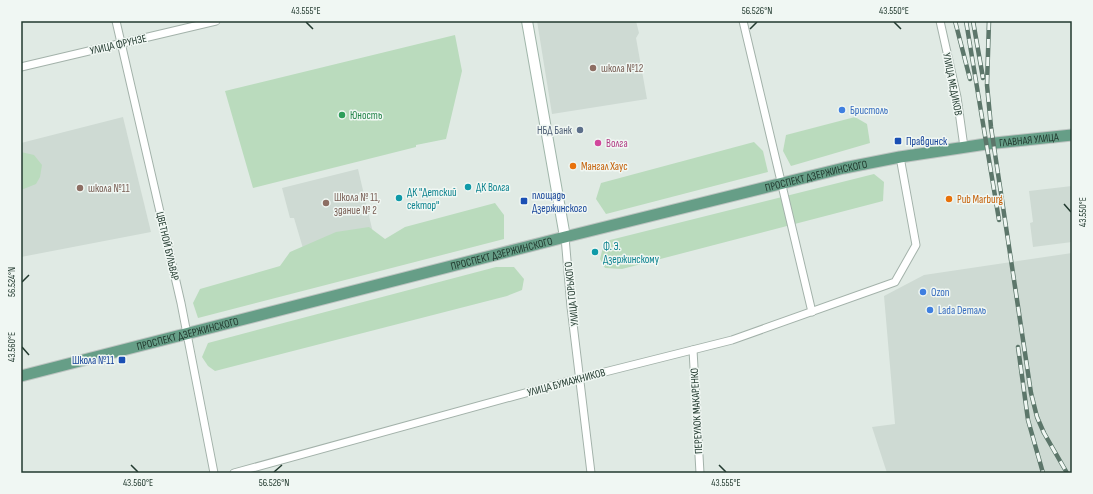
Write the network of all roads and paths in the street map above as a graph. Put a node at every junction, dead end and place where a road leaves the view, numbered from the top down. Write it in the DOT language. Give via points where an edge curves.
graph roads {
  1 [pos="116,21"];
  2 [pos="216,21"];
  3 [pos="527,21"];
  4 [pos="743,21"];
  5 [pos="940,21"];
  6 [pos="121,44"];
  7 [pos="21,67"];
  8 [pos="1072,135"];
  9 [pos="986,144"];
  10 [pos="964,147"];
  11 [pos="900,157"];
  12 [pos="781,184"];
  13 [pos="565,237"];
  14 [pos="812,312"];
  15 [pos="186,334"];
  16 [pos="693,350"];
  17 [pos="21,376"];
  18 [pos="580,378"];
  19 [pos="214,473"];
  20 [pos="234,473"];
  21 [pos="591,473"];
  22 [pos="700,473"];
  1 -- 6 [label="street, ЦВЕТНОЙ БУЛЬВАР"];
  2 -- 6 [label="street, УЛИЦА ФРУНЗЕ"];
  3 -- 13 [label="street, УЛИЦА ГОРЬКОГО"];
  4 -- 12 [label="street"];
  5 -- 10 [label="street, УЛИЦА МЕДИКОВ" via="957,97"];
  6 -- 7 [label="street, УЛИЦА ФРУНЗЕ"];
  6 -- 15 [label="street, ЦВЕТНОЙ БУЛЬВАР"];
  8 -- 9 [label="main road, ГЛАВНАЯ УЛИЦА"];
  9 -- 10 [label="main road, ПРОСПЕКТ ДЗЕРЖИНСКОГО"];
  10 -- 11 [label="main road, ПРОСПЕКТ ДЗЕРЖИНСКОГО"];
  11 -- 12 [label="main road, ПРОСПЕКТ ДЗЕРЖИНСКОГО"];
  11 -- 14 [label="street, УЛИЦА БУМАЖНИКОВ" via="916,245 895,282"];
  12 -- 13 [label="main road, ПРОСПЕКТ ДЗЕРЖИНСКОГО"];
  12 -- 14 [label="street"];
  13 -- 15 [label="main road, ПРОСПЕКТ ДЗЕРЖИНСКОГО"];
  13 -- 18 [label="street, УЛИЦА ГОРЬКОГО"];
  14 -- 16 [label="street, УЛИЦА БУМАЖНИКОВ" via="732,340"];
  15 -- 17 [label="main road, ПРОСПЕКТ ДЗЕРЖИНСКОГО"];
  15 -- 19 [label="street, ЦВЕТНОЙ БУЛЬВАР"];
  16 -- 18 [label="street, УЛИЦА БУМАЖНИКОВ"];
  16 -- 22 [label="street, ПЕРЕУЛОК МАКАРЕНКО"];
  18 -- 20 [label="street, УЛИЦА БУМАЖНИКОВ"];
  18 -- 21 [label="street, УЛИЦА ГОРЬКОГО"];
}
